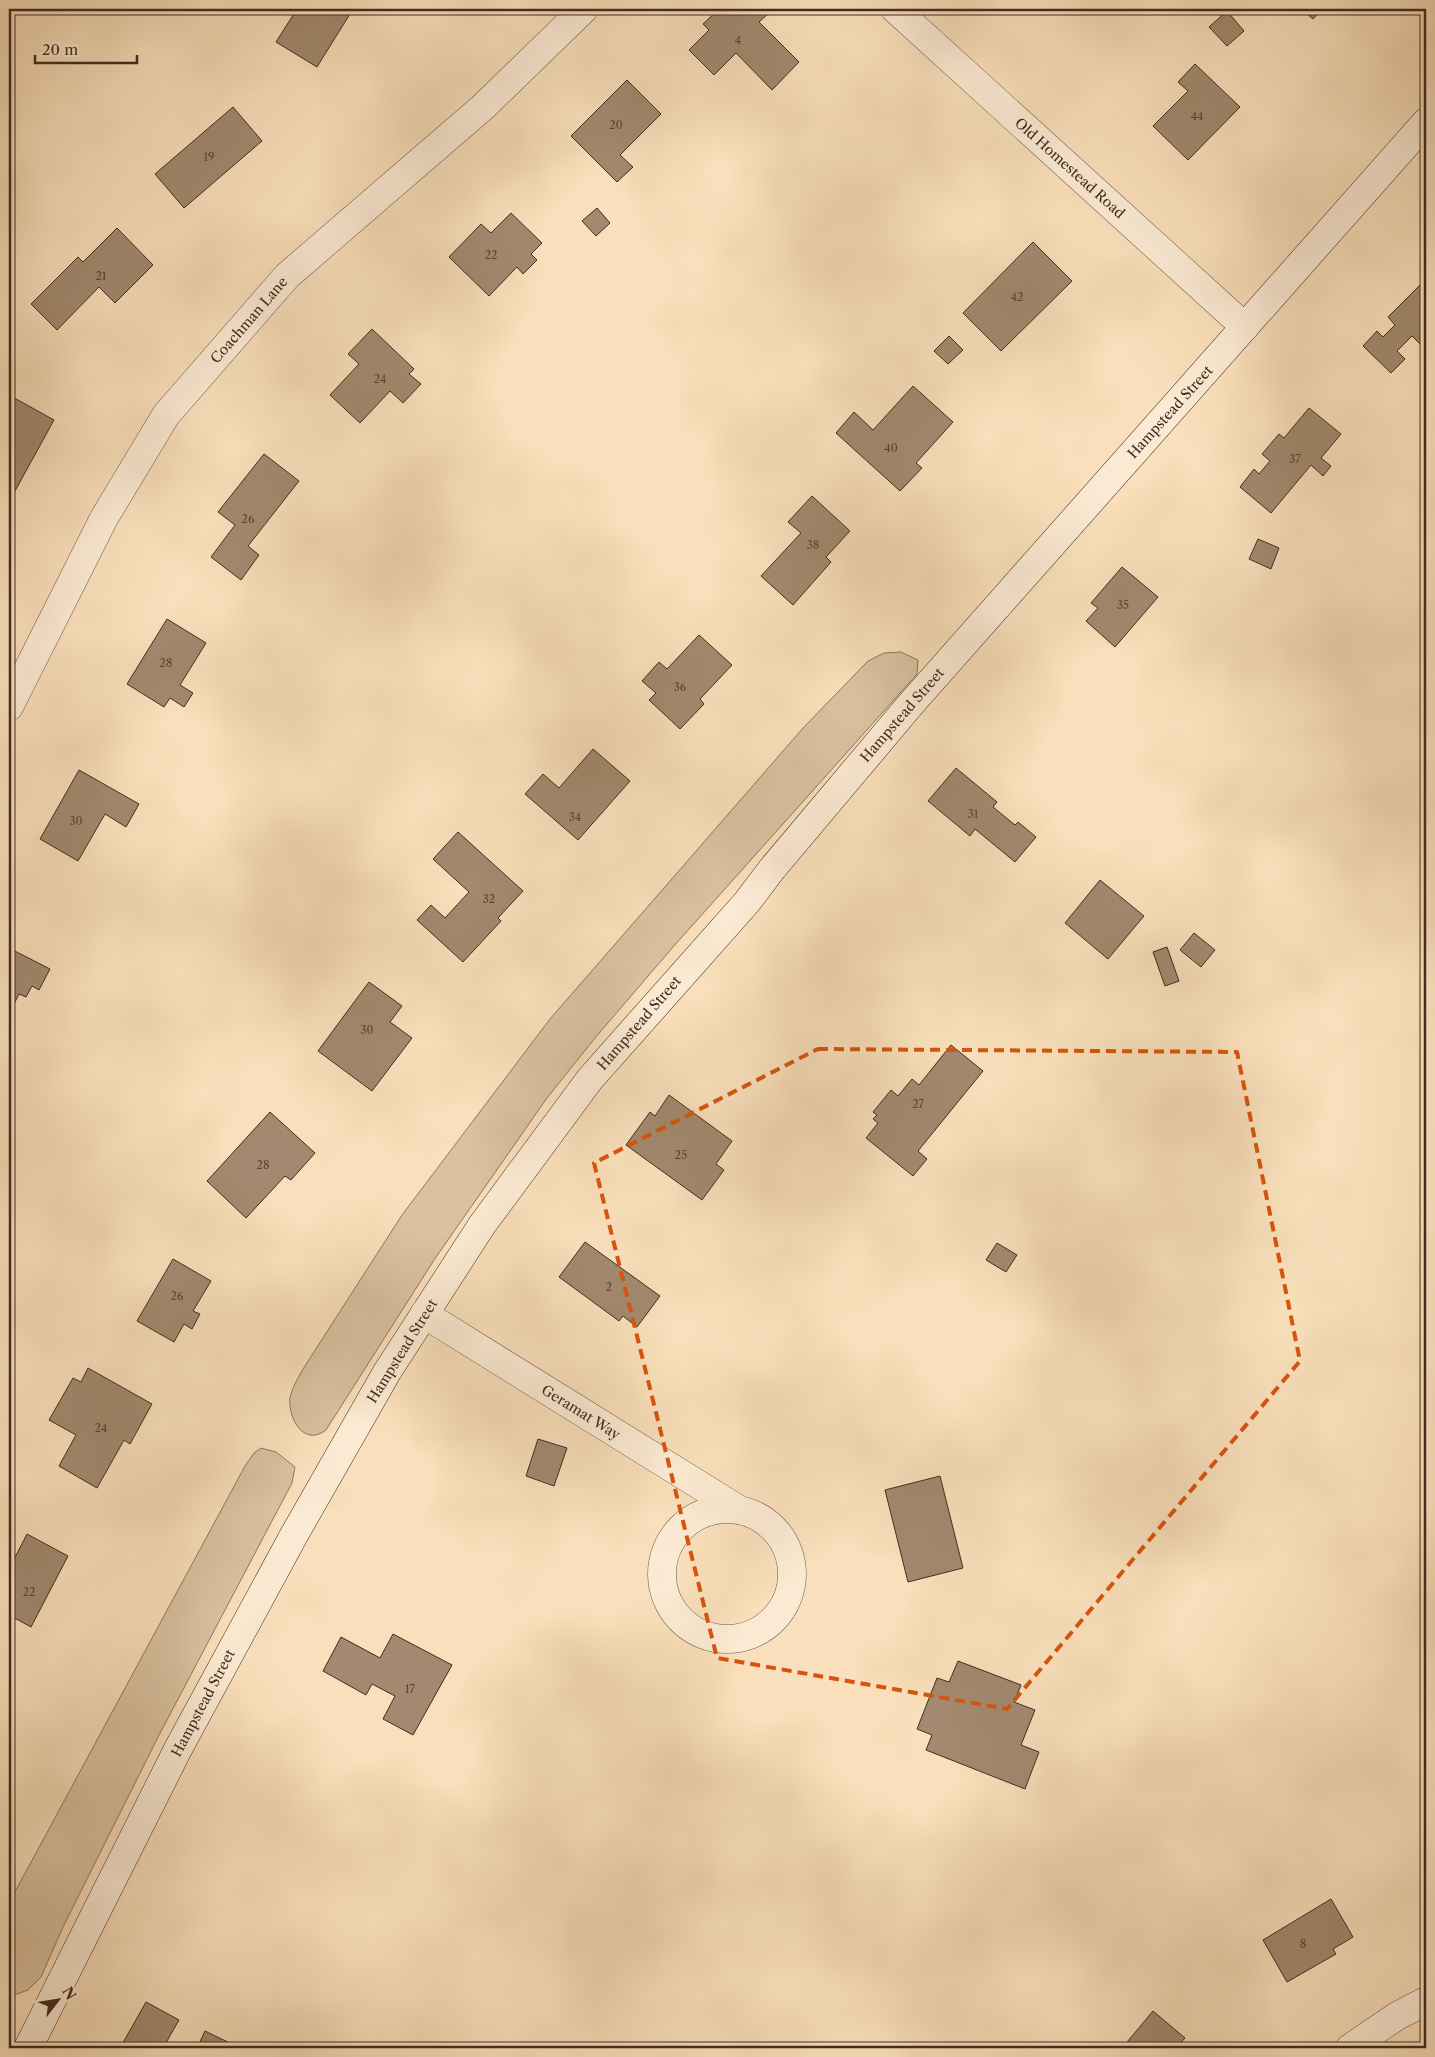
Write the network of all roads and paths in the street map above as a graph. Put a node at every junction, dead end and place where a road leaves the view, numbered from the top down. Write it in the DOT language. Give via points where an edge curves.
graph roads {
  1 [pos="584,9"];
  2 [pos="895,9"];
  3 [pos="1426,122"];
  4 [pos="1245,327"];
  5 [pos="9,707"];
  6 [pos="424,1314"];
  7 [pos="738,1509"];
  8 [pos="1426,2001"];
  9 [pos="28,2048"];
  10 [pos="1350,2048"];
  1 -- 5 [label="main road, Coachman Lane" via="483,107 287,276 166,415 104,518"];
  2 -- 4 [label="main road, Old Homestead Road"];
  3 -- 4 [label="main road, Hampstead Street"];
  4 -- 6 [label="main road, Hampstead Street" via="910,705 746,902 590,1079 482,1225"];
  6 -- 7 [label="main road, Geramat Way"];
  6 -- 9 [label="main road, Hampstead Street" via="387,1372 285,1551 178,1749"];
  7 -- 7 [label="main road, Geramat Way" via="759,1517 776,1530 788,1549 792,1571 790,1593 780,1613 764,1628 744,1638 722,1640 701,1635 683,1624 670,1607 662,1587 661,1566 667,1545 680,1528 697,1515 717,1509"];
  8 -- 10 [label="main road"];
}
